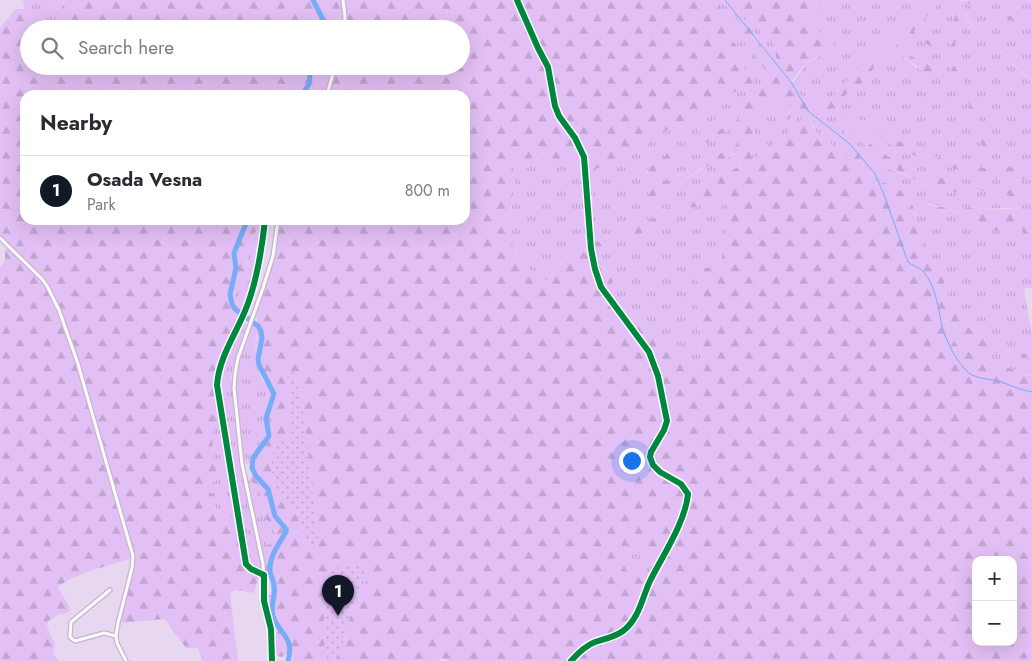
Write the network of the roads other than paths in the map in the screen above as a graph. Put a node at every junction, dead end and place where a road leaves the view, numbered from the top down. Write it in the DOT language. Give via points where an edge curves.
graph roads {
  1 [pos="343,0"];
  2 [pos="517,0"];
  3 [pos="345,20"];
  4 [pos="333,75"];
  5 [pos="328,90"];
  6 [pos="277,225"];
  7 [pos="0,238"];
  8 [pos="110,590"];
  9 [pos="116,634"];
  10 [pos="126,661"];
  11 [pos="272,661"];
  12 [pos="571,661"];
  1 -- 3 [label="street"];
  2 -- 12 [label="street" via="548,67 559,116 584,157 591,249 601,287 649,352 658,376 667,421 650,457 660,472 682,484 688,494 684,513 631,624 622,632 581,650"];
  4 -- 5 [label="street"];
  6 -- 11 [label="street" via="273,256 234,374 243,471 263,564"];
  7 -- 9 [label="street" via="48,286 84,383 133,556"];
  8 -- 9 [label="street" via="70,622 70,637 75,641 104,633"];
  9 -- 10 [label="street"];
}
